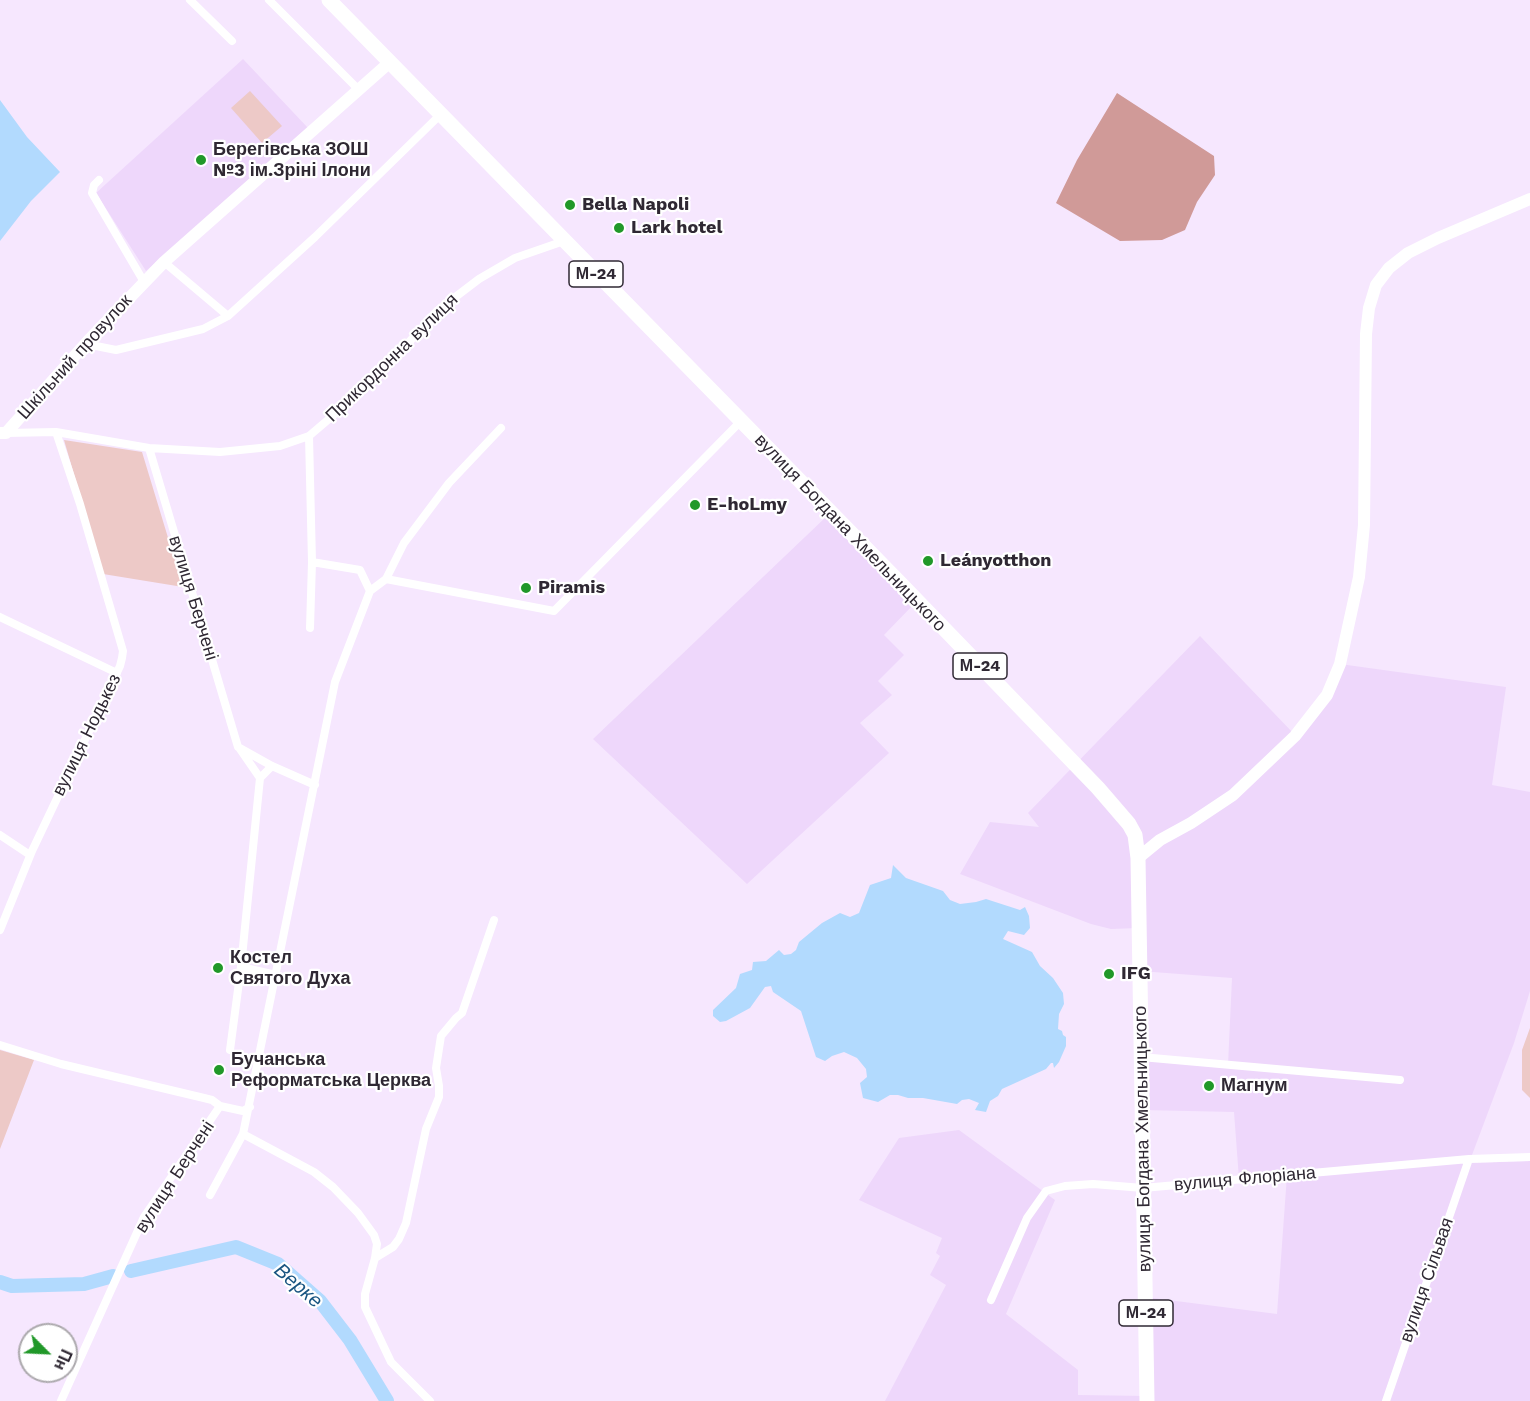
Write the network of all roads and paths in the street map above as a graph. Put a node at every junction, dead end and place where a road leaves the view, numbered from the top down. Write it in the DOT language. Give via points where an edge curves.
graph roads {
  1 [pos="190,0"];
  2 [pos="269,0"];
  3 [pos="329,0"];
  4 [pos="232,41"];
  5 [pos="390,62"];
  6 [pos="358,90"];
  7 [pos="440,115"];
  8 [pos="99,180"];
  9 [pos="1530,199"];
  10 [pos="564,242"];
  11 [pos="164,262"];
  12 [pos="144,282"];
  13 [pos="228,316"];
  14 [pos="88,341"];
  15 [pos="741,421"];
  16 [pos="501,428"];
  17 [pos="56,432"];
  18 [pos="3,433"];
  19 [pos="309,436"];
  20 [pos="149,448"];
  21 [pos="312,561"];
  22 [pos="386,579"];
  23 [pos="370,591"];
  24 [pos="0,617"];
  25 [pos="310,628"];
  26 [pos="117,673"];
  27 [pos="238,747"];
  28 [pos="272,766"];
  29 [pos="260,778"];
  30 [pos="315,785"];
  31 [pos="0,835"];
  32 [pos="30,855"];
  33 [pos="1138,858"];
  34 [pos="494,920"];
  35 [pos="0,930"];
  36 [pos="241,967"];
  37 [pos="276,975"];
  38 [pos="0,1045"];
  39 [pos="230,1050"];
  40 [pos="1141,1057"];
  41 [pos="1400,1080"];
  42 [pos="220,1106"];
  43 [pos="250,1107"];
  44 [pos="243,1134"];
  45 [pos="1530,1157"];
  46 [pos="1469,1159"];
  47 [pos="1143,1188"];
  48 [pos="210,1195"];
  49 [pos="375,1258"];
  50 [pos="992,1300"];
  51 [pos="61,1401"];
  52 [pos="430,1401"];
  53 [pos="1147,1401"];
  54 [pos="1386,1401"];
  1 -- 4 [label="street"];
  2 -- 6 [label="street"];
  3 -- 5 [label="highway, М-24"];
  5 -- 6 [label="street, Шкільний провулок"];
  5 -- 7 [label="highway, вулиця Богдана Хмельницького / М-24"];
  6 -- 11 [label="street, Шкільний провулок"];
  7 -- 10 [label="highway, вулиця Богдана Хмельницького / М-24"];
  7 -- 13 [label="street"];
  8 -- 12 [label="street, Шкільний провулок" via="92,194"];
  9 -- 33 [label="street" via="1408,253 1376,285 1366,334 1364,535 1340,664 1327,694 1295,736 1233,795"];
  10 -- 15 [label="highway, вулиця Богдана Хмельницького / М-24"];
  10 -- 19 [label="street, Прикордонна вулиця" via="515,258 479,279 437,311 376,379"];
  11 -- 12 [label="street, Шкільний провулок"];
  11 -- 13 [label="street"];
  12 -- 14 [label="street, Шкільний провулок"];
  13 -- 14 [label="street" via="203,329 116,350"];
  14 -- 18 [label="street, Шкільний провулок"];
  15 -- 22 [label="street" via="554,611"];
  15 -- 33 [label="highway, вулиця Богдана Хмельницького / М-24" via="1121,813 1135,835"];
  16 -- 22 [label="street" via="448,483 404,543"];
  17 -- 18 [label="street, Прикордонна вулиця"];
  17 -- 20 [label="street, Прикордонна вулиця"];
  17 -- 26 [label="street, вулиця Нодькез" via="123,651"];
  19 -- 20 [label="street, Прикордонна вулиця" via="280,446 220,452"];
  19 -- 21 [label="street"];
  20 -- 27 [label="street, вулиця Берчені"];
  21 -- 23 [label="street" via="360,570"];
  21 -- 25 [label="street"];
  22 -- 23 [label="street"];
  23 -- 30 [label="street, вулиця Берчені" via="335,682"];
  24 -- 26 [label="street"];
  26 -- 32 [label="street, вулиця Нодькез"];
  27 -- 28 [label="street"];
  27 -- 29 [label="street, вулиця Берчені"];
  28 -- 29 [label="street"];
  28 -- 30 [label="street"];
  29 -- 36 [label="street"];
  30 -- 37 [label="street, вулиця Берчені"];
  31 -- 32 [label="street"];
  32 -- 35 [label="street, вулиця Нодькез"];
  33 -- 40 [label="highway, вулиця Богдана Хмельницького / М-24"];
  34 -- 49 [label="street" via="462,1013 441,1036 436,1068 439,1097 426,1129 406,1223 393,1247"];
  36 -- 37 [label="street"];
  36 -- 39 [label="street"];
  37 -- 43 [label="street, вулиця Берчені"];
  38 -- 42 [label="street" via="61,1064 212,1100"];
  40 -- 41 [label="street"];
  40 -- 47 [label="highway, вулиця Богдана Хмельницького / М-24"];
  42 -- 43 [label="street, вулиця Берчені" via="243,1111"];
  42 -- 51 [label="street, вулиця Берчені" via="144,1218"];
  43 -- 44 [label="street, вулиця Берчені"];
  44 -- 48 [label="street, вулиця Берчені"];
  44 -- 49 [label="street" via="314,1172 333,1187 374,1234"];
  45 -- 46 [label="street, вулиця Флоріана"];
  46 -- 47 [label="street, вулиця Флоріана"];
  46 -- 54 [label="street, вулиця Сільвая"];
  47 -- 50 [label="street, вулиця Флоріана" via="1093,1184 1046,1191 1027,1218"];
  47 -- 53 [label="highway, вулиця Богдана Хмельницького / М-24"];
  49 -- 52 [label="street" via="365,1307 391,1362"];
}
